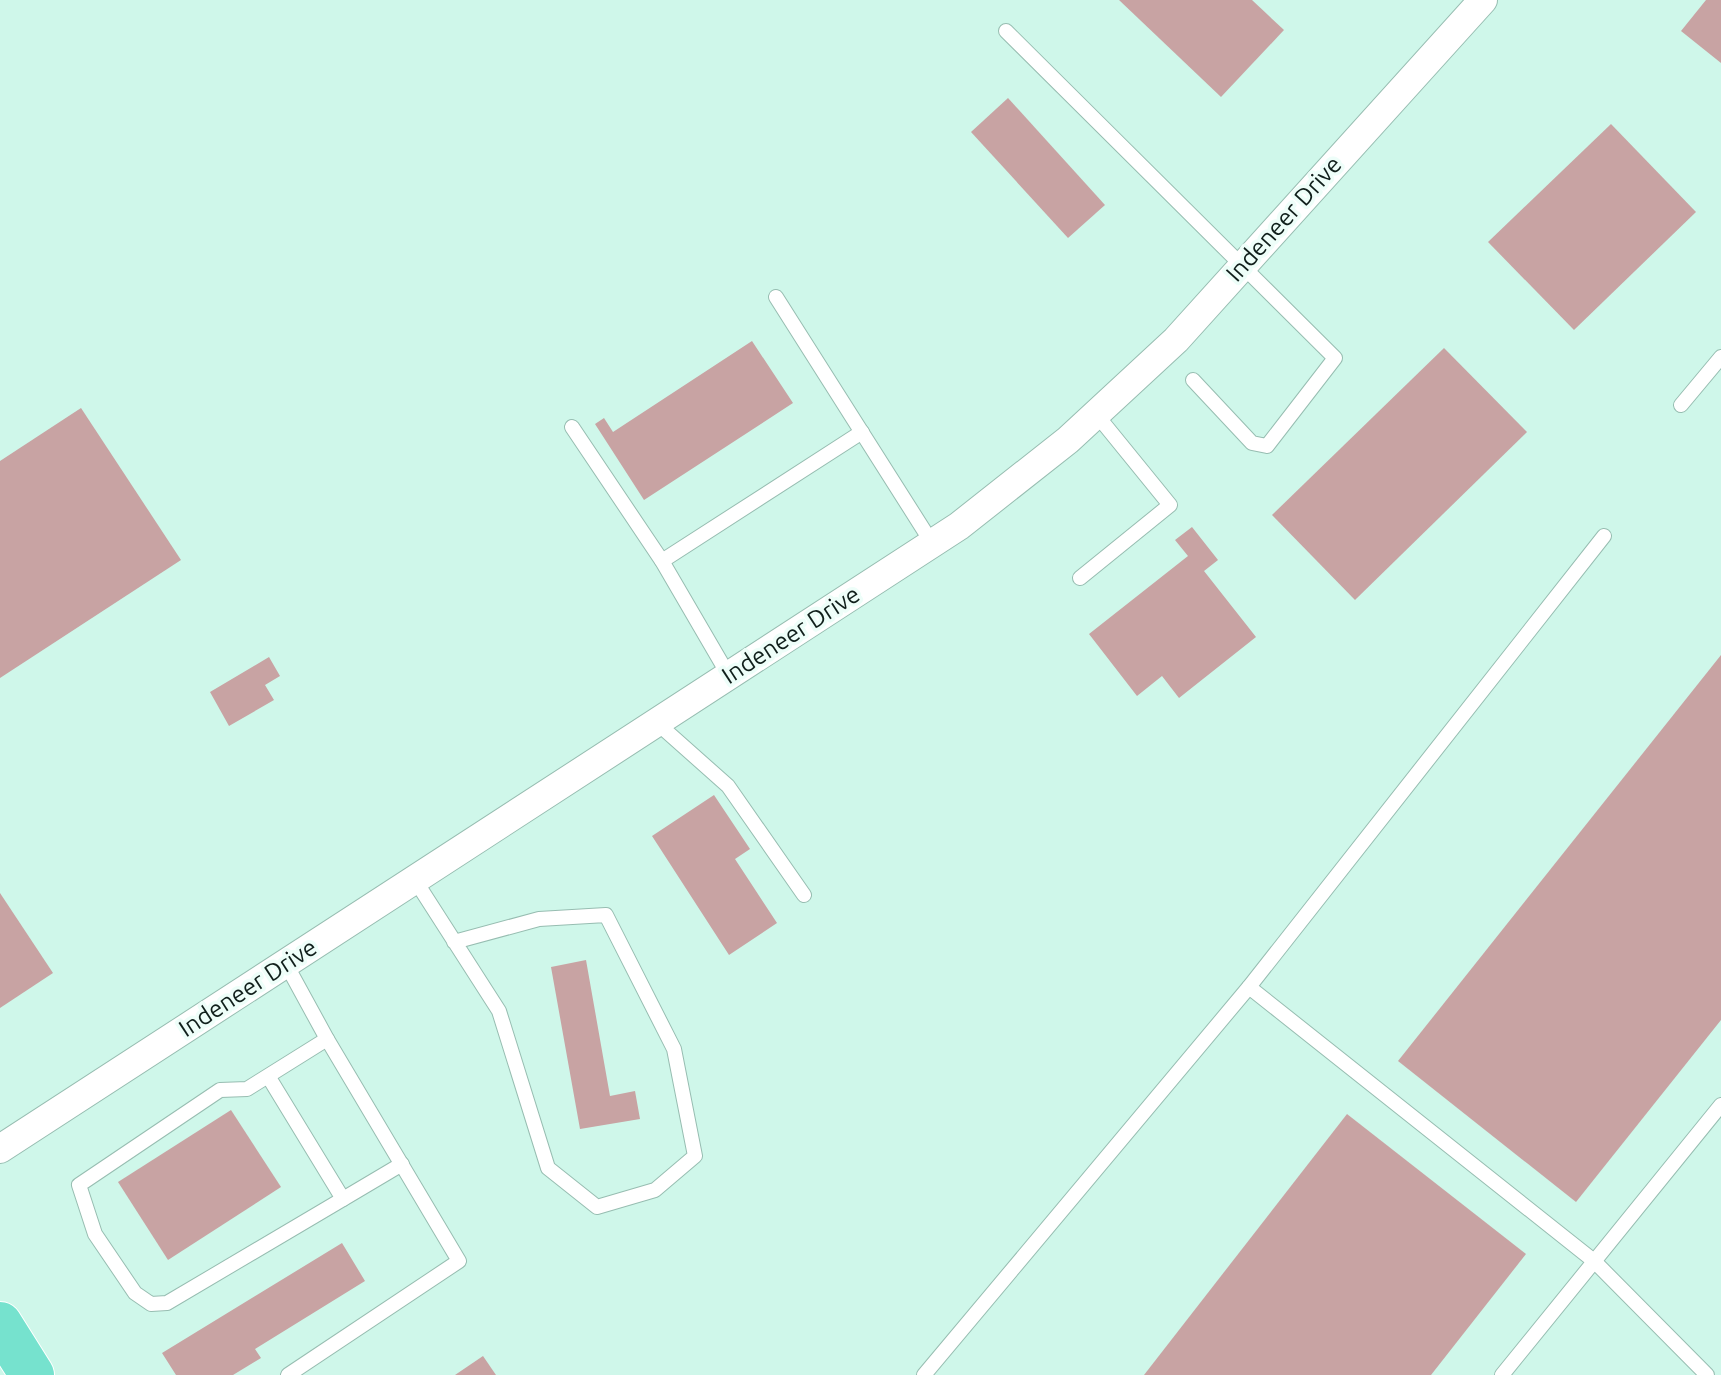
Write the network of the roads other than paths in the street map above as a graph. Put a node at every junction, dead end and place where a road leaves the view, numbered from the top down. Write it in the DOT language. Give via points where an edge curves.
graph roads {
  1 [pos="1483,0"];
  2 [pos="1006,31"];
  3 [pos="1243,265"];
  4 [pos="776,297"];
  5 [pos="1721,357"];
  6 [pos="1193,380"];
  7 [pos="1681,405"];
  8 [pos="1096,414"];
  9 [pos="572,427"];
  10 [pos="862,432"];
  11 [pos="1604,536"];
  12 [pos="932,543"];
  13 [pos="662,561"];
  14 [pos="1080,578"];
  15 [pos="729,676"];
  16 [pos="656,722"];
  17 [pos="415,880"];
  18 [pos="804,895"];
  19 [pos="454,942"];
  20 [pos="286,964"];
  21 [pos="1249,987"];
  22 [pos="327,1039"];
  23 [pos="268,1076"];
  24 [pos="1721,1105"];
  25 [pos="0,1149"];
  26 [pos="402,1164"];
  27 [pos="343,1199"];
  28 [pos="1594,1261"];
  29 [pos="0,1324"];
  30 [pos="32,1375"];
  31 [pos="288,1375"];
  32 [pos="924,1375"];
  33 [pos="1502,1375"];
  34 [pos="1707,1375"];
  1 -- 3 [label="street, Indeneer Drive"];
  2 -- 3 [label="lane"];
  3 -- 6 [label="lane" via="1335,358 1267,446 1252,443"];
  3 -- 8 [label="street, Indeneer Drive" via="1176,340"];
  4 -- 10 [label="lane"];
  5 -- 7 [label="lane"];
  8 -- 12 [label="street, Indeneer Drive"];
  8 -- 14 [label="lane" via="1170,505"];
  9 -- 13 [label="lane"];
  10 -- 12 [label="lane"];
  10 -- 13 [label="lane"];
  11 -- 21 [label="lane"];
  12 -- 15 [label="street, Indeneer Drive"];
  13 -- 15 [label="lane"];
  15 -- 16 [label="street, Indeneer Drive"];
  16 -- 17 [label="street, Indeneer Drive"];
  16 -- 18 [label="lane" via="728,786"];
  17 -- 19 [label="lane"];
  17 -- 20 [label="street, Indeneer Drive"];
  19 -- 19 [label="lane" via="499,1011 548,1168 597,1207 655,1190 695,1156 674,1049 606,915 539,919"];
  20 -- 22 [label="lane"];
  20 -- 25 [label="street, Indeneer Drive"];
  21 -- 28 [label="lane"];
  21 -- 32 [label="lane"];
  22 -- 23 [label="lane"];
  22 -- 26 [label="lane"];
  23 -- 27 [label="lane"];
  23 -- 27 [label="lane" via="247,1089 220,1090 79,1185 95,1234 135,1293 151,1304 167,1303"];
  24 -- 28 [label="lane"];
  26 -- 27 [label="lane"];
  26 -- 31 [label="lane" via="459,1261"];
  28 -- 33 [label="lane"];
  28 -- 34 [label="lane"];
  29 -- 30 [label="main road"];
}
